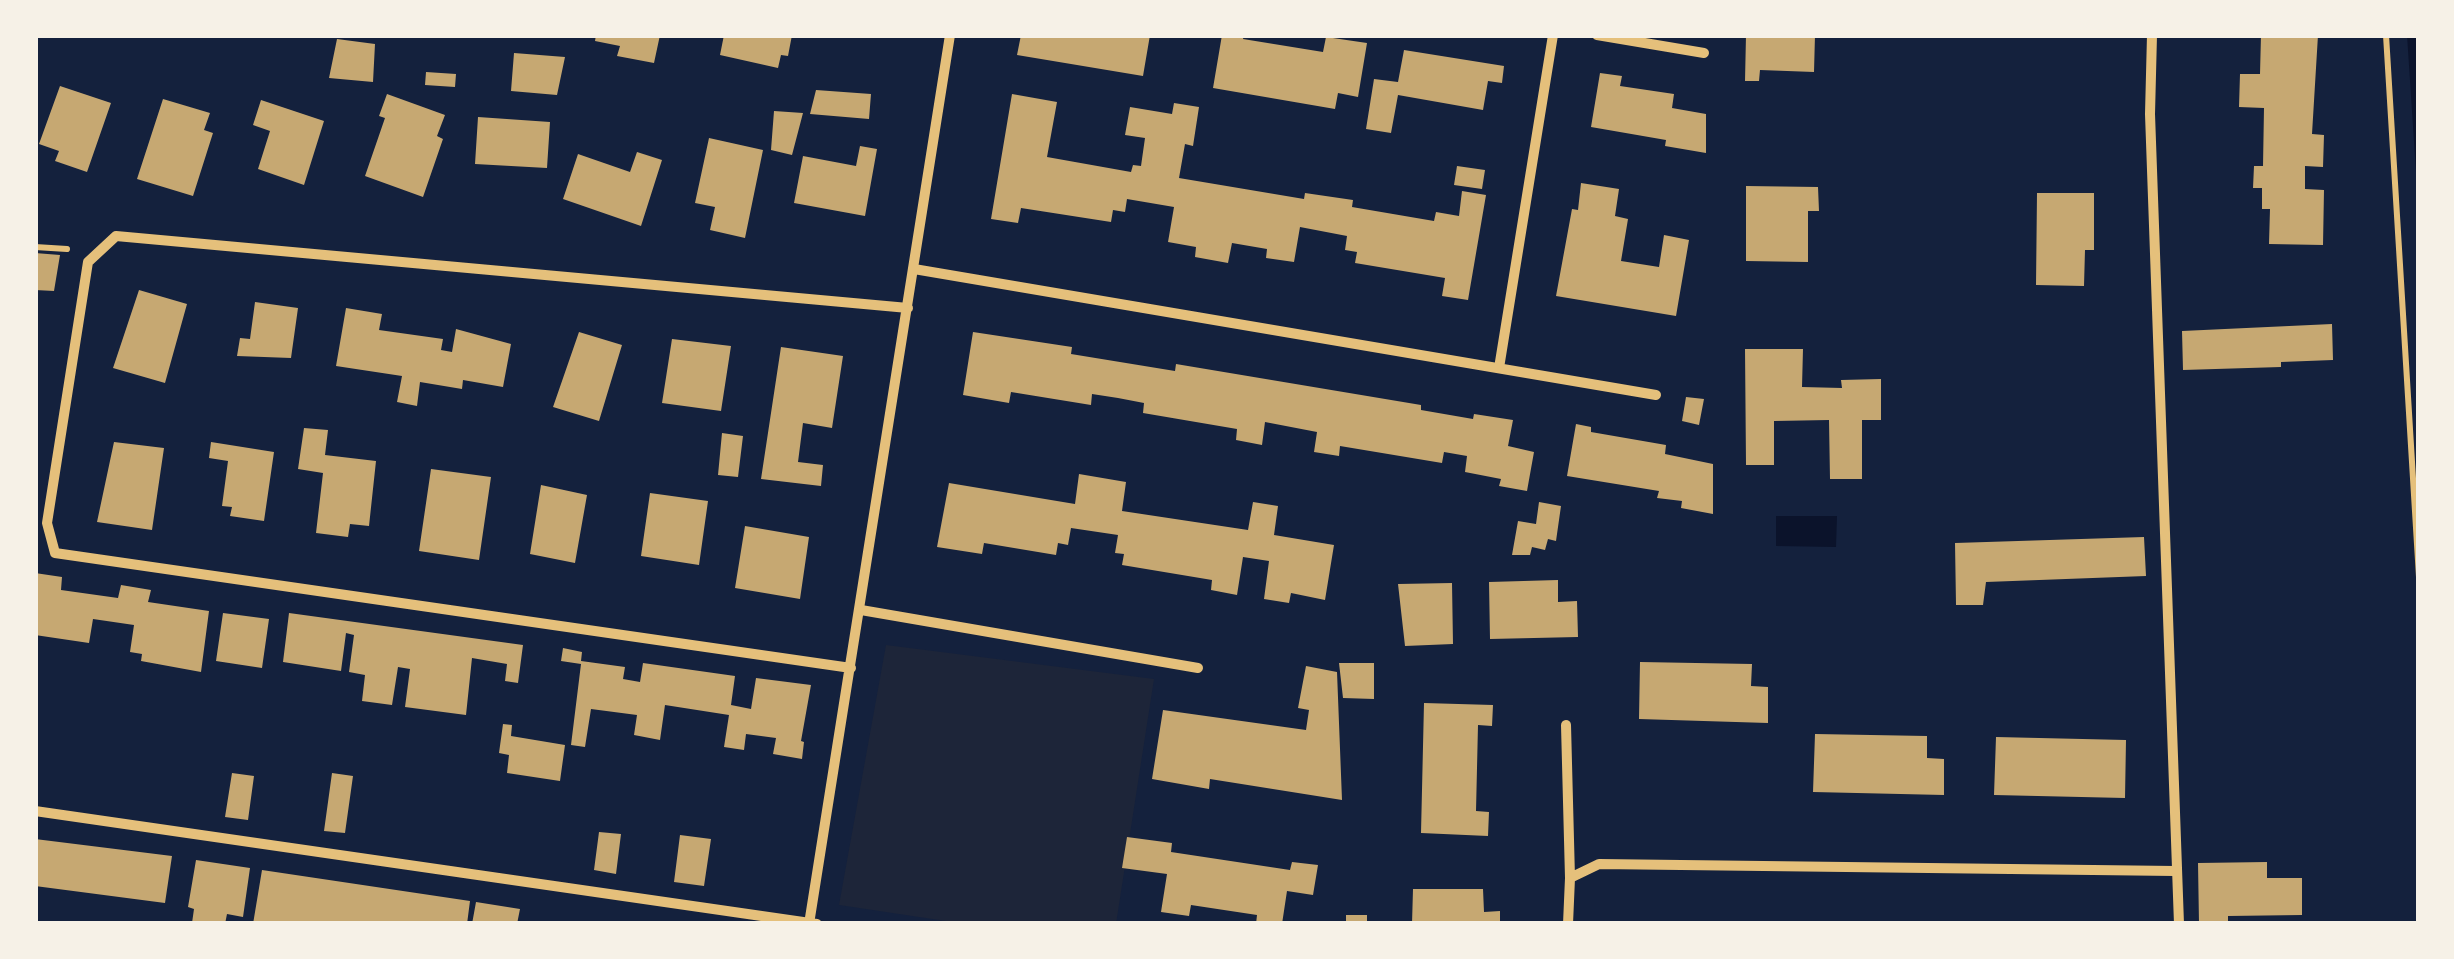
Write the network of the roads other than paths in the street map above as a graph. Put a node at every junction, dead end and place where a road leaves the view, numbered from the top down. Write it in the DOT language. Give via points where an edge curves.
graph roads {
  1 [pos="950,35"];
  2 [pos="1553,35"];
  3 [pos="1597,35"];
  4 [pos="2152,35"];
  5 [pos="1704,53"];
  6 [pos="914,270"];
  7 [pos="908,308"];
  8 [pos="1499,368"];
  9 [pos="1656,394"];
  10 [pos="861,610"];
  11 [pos="851,668"];
  12 [pos="1198,668"];
  13 [pos="1566,725"];
  14 [pos="35,812"];
  15 [pos="2175,871"];
  16 [pos="1570,878"];
  17 [pos="809,923"];
  18 [pos="817,924"];
  19 [pos="1568,924"];
  20 [pos="2179,924"];
  1 -- 6 [label="street"];
  2 -- 8 [label="street"];
  3 -- 5 [label="street"];
  4 -- 15 [label="street"];
  6 -- 7 [label="street"];
  6 -- 8 [label="street"];
  7 -- 10 [label="street"];
  7 -- 11 [label="street" via="116,236 88,262 46,523 56,553"];
  8 -- 9 [label="street"];
  10 -- 11 [label="street"];
  10 -- 12 [label="street"];
  11 -- 17 [label="street"];
  13 -- 16 [label="street"];
  14 -- 17 [label="street"];
  15 -- 16 [label="street" via="1598,864"];
  15 -- 20 [label="street"];
  16 -- 19 [label="street"];
  17 -- 18 [label="street"];
}
